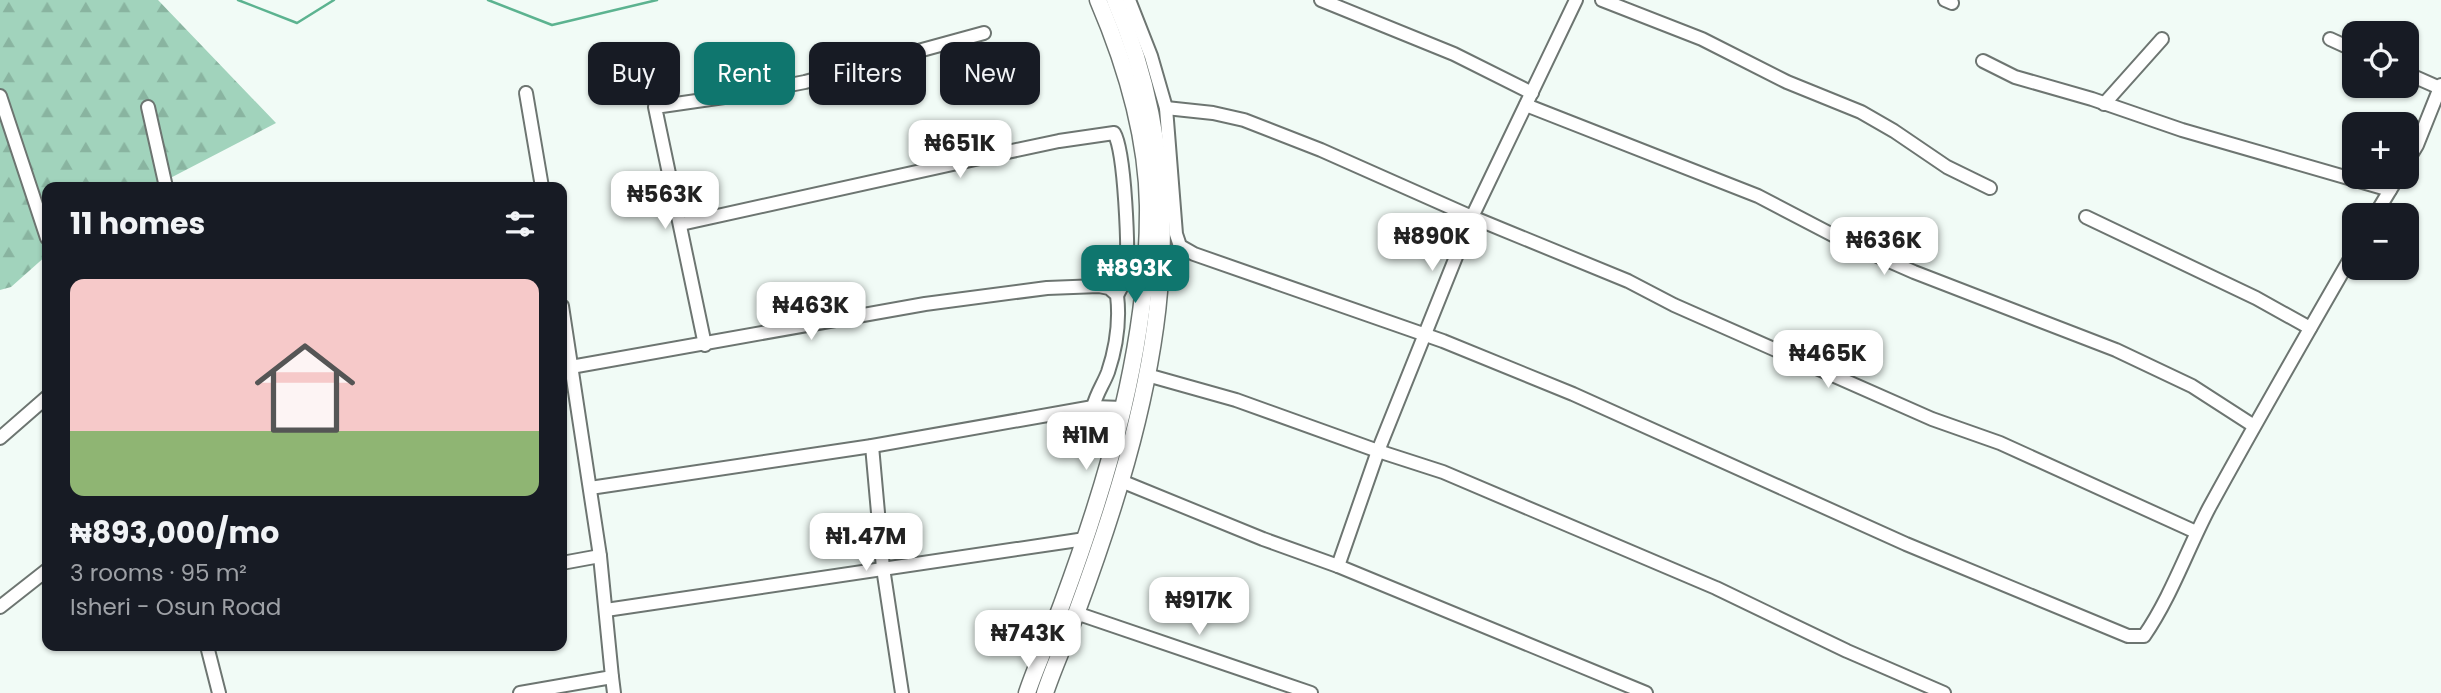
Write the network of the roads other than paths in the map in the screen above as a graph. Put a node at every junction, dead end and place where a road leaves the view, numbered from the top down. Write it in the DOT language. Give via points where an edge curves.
graph roads {
  1 [pos="1098,0"];
  2 [pos="1115,0"];
  3 [pos="1129,0"];
  4 [pos="1321,0"];
  5 [pos="1576,0"];
  6 [pos="1602,0"];
  7 [pos="984,33"];
  8 [pos="2162,39"];
  9 [pos="2330,39"];
  10 [pos="2342,44"];
  11 [pos="1983,61"];
  12 [pos="2419,78"];
  13 [pos="2441,87"];
  14 [pos="526,93"];
  15 [pos="0,96"];
  16 [pos="1529,99"];
  17 [pos="2104,104"];
  18 [pos="148,107"];
  19 [pos="1166,108"];
  20 [pos="2419,140"];
  21 [pos="165,182"];
  22 [pos="541,182"];
  23 [pos="1990,188"];
  24 [pos="2389,190"];
  25 [pos="2382,203"];
  26 [pos="1472,217"];
  27 [pos="2086,217"];
  28 [pos="42,223"];
  29 [pos="681,224"];
  30 [pos="2342,273"];
  31 [pos="1117,295"];
  32 [pos="2310,328"];
  33 [pos="1425,335"];
  34 [pos="567,340"];
  35 [pos="705,345"];
  36 [pos="571,367"];
  37 [pos="1147,375"];
  38 [pos="42,401"];
  39 [pos="1093,407"];
  40 [pos="1123,408"];
  41 [pos="2254,426"];
  42 [pos="0,438"];
  43 [pos="872,446"];
  44 [pos="1378,451"];
  45 [pos="1121,481"];
  46 [pos="590,488"];
  47 [pos="2196,532"];
  48 [pos="1085,539"];
  49 [pos="600,556"];
  50 [pos="567,562"];
  51 [pos="1338,566"];
  52 [pos="883,568"];
  53 [pos="42,574"];
  54 [pos="0,607"];
  55 [pos="606,610"];
  56 [pos="1076,612"];
  57 [pos="208,651"];
  58 [pos="612,677"];
  59 [pos="1025,691"];
  60 [pos="1045,692"];
  61 [pos="219,693"];
  62 [pos="520,693"];
  63 [pos="614,693"];
  64 [pos="898,693"];
  65 [pos="1311,693"];
  66 [pos="1646,693"];
  67 [pos="1944,693"];
  1 -- 40 [label="main road" via="1128,83 1142,145 1148,204 1140,324"];
  2 -- 37 [label="main road" via="1142,79 1157,143 1163,242"];
  3 -- 19 [label="street"];
  4 -- 16 [label="street" via="1454,54"];
  5 -- 16 [label="street"];
  6 -- 23 [label="street" via="1702,39 1787,82 1861,112 1947,167"];
  7 -- 29 [label="street" via="804,82 657,106 654,111"];
  8 -- 17 [label="street"];
  9 -- 10 [label="street"];
  11 -- 17 [label="street"];
  12 -- 13 [label="street"];
  13 -- 20 [label="street"];
  14 -- 22 [label="street"];
  15 -- 28 [label="street"];
  16 -- 26 [label="street"];
  16 -- 41 [label="street" via="1758,196 1914,272 2116,350 2192,386"];
  17 -- 24 [label="street"];
  18 -- 21 [label="street"];
  19 -- 26 [label="street" via="1244,120"];
  19 -- 33 [label="street" via="1180,246"];
  24 -- 25 [label="street"];
  26 -- 33 [label="street"];
  26 -- 47 [label="street" via="1628,281"];
  27 -- 32 [label="street"];
  29 -- 31 [label="street" via="1108,132 1114,133 1118,142 1123,182 1126,275"];
  29 -- 35 [label="street"];
  30 -- 32 [label="street"];
  31 -- 35 [label="street" via="1099,286 1047,288 925,304"];
  31 -- 39 [label="street" via="1114,349"];
  32 -- 41 [label="street"];
  33 -- 44 [label="street"];
  33 -- 47 [label="street" via="1573,394 1906,544 2128,636 2144,636 2155,620"];
  34 -- 36 [label="street"];
  35 -- 36 [label="street"];
  36 -- 46 [label="street"];
  37 -- 44 [label="street" via="1236,400"];
  37 -- 45 [label="main road"];
  38 -- 42 [label="street"];
  39 -- 40 [label="street"];
  39 -- 43 [label="street"];
  40 -- 48 [label="main road"];
  41 -- 47 [label="street"];
  43 -- 46 [label="street"];
  43 -- 52 [label="street"];
  44 -- 51 [label="street"];
  44 -- 67 [label="street" via="1443,472 1680,573"];
  45 -- 51 [label="street"];
  45 -- 56 [label="main road"];
  46 -- 49 [label="street"];
  48 -- 52 [label="street"];
  48 -- 59 [label="main road"];
  49 -- 50 [label="street"];
  49 -- 55 [label="street"];
  51 -- 66 [label="street"];
  52 -- 55 [label="street"];
  52 -- 64 [label="street"];
  53 -- 54 [label="street"];
  55 -- 58 [label="street"];
  56 -- 60 [label="main road"];
  56 -- 65 [label="street"];
  57 -- 61 [label="street"];
  58 -- 62 [label="street"];
  58 -- 63 [label="street"];
  59 -- 60 [label="street"];
}
